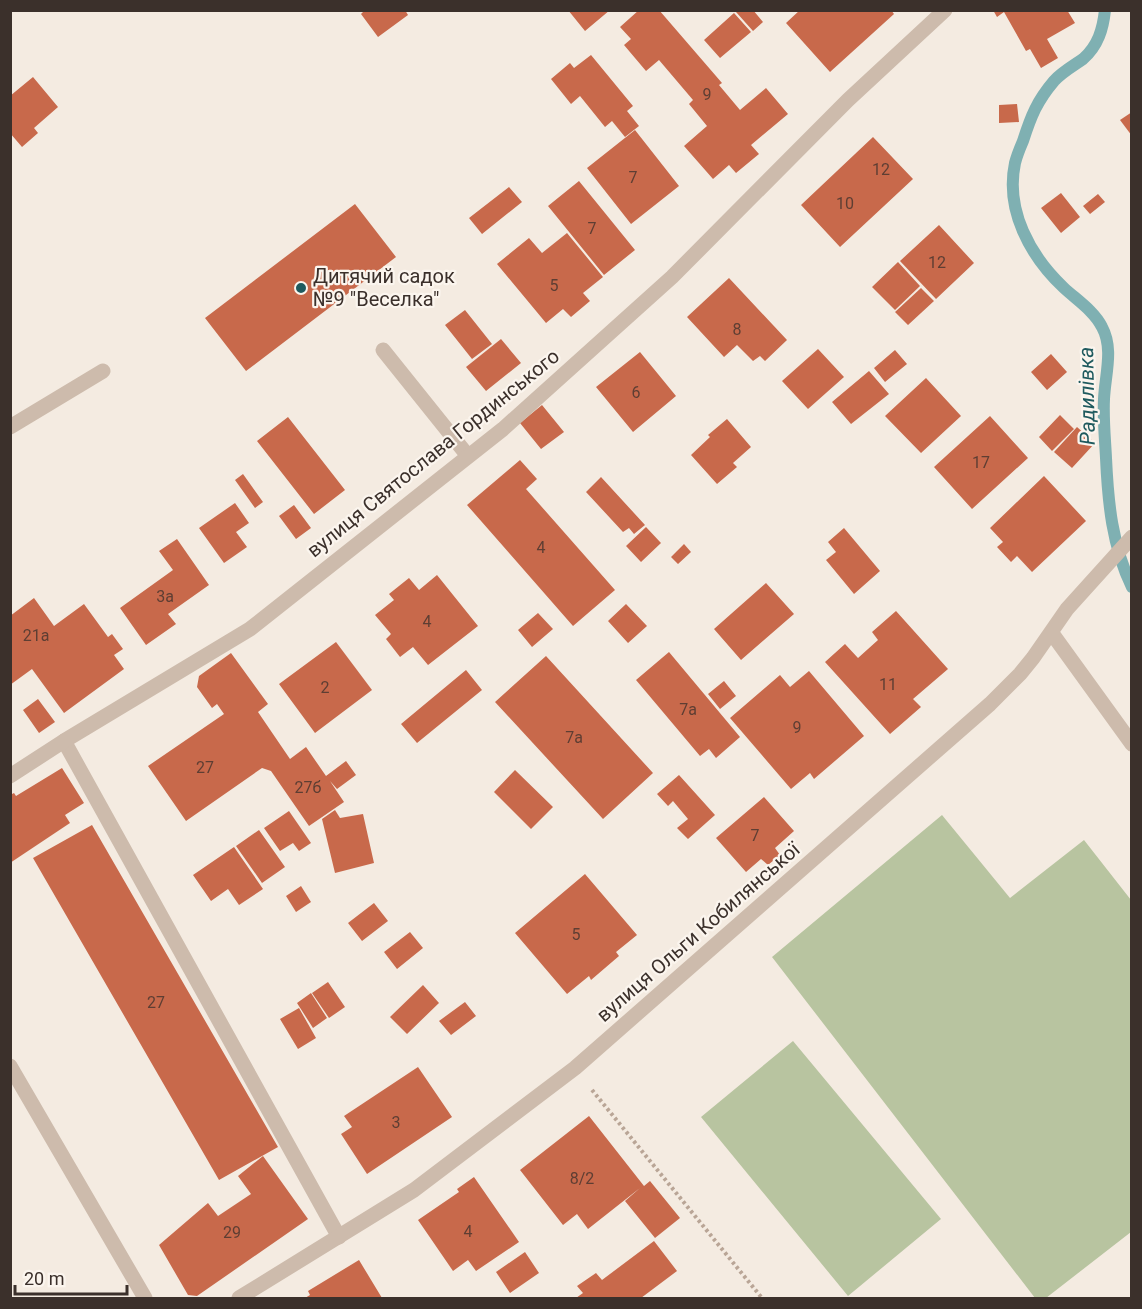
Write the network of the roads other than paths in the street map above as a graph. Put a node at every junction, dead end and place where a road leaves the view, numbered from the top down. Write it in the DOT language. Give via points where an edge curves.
graph roads {
  1 [pos="945,10"];
  2 [pos="383,350"];
  3 [pos="103,371"];
  4 [pos="10,426"];
  5 [pos="468,456"];
  6 [pos="1131,537"];
  7 [pos="1051,632"];
  8 [pos="64,741"];
  9 [pos="1131,744"];
  10 [pos="10,776"];
  11 [pos="10,1066"];
  12 [pos="339,1236"];
  13 [pos="145,1299"];
  14 [pos="240,1299"];
  1 -- 5 [label="street, вулиця Святослава Гординського" via="848,100 672,277"];
  2 -- 5 [label="street"];
  3 -- 4 [label="street"];
  5 -- 8 [label="street, вулиця Святослава Гординського" via="250,629"];
  6 -- 7 [label="street, вулиця Ольги Кобилянської"];
  7 -- 9 [label="street"];
  7 -- 12 [label="street, вулиця Ольги Кобилянської" via="1020,674 990,704 575,1068 414,1190"];
  8 -- 10 [label="street, вулиця Святослава Гординського"];
  8 -- 12 [label="street"];
  11 -- 13 [label="street"];
  12 -- 14 [label="street, вулиця Ольги Кобилянської"];
}
